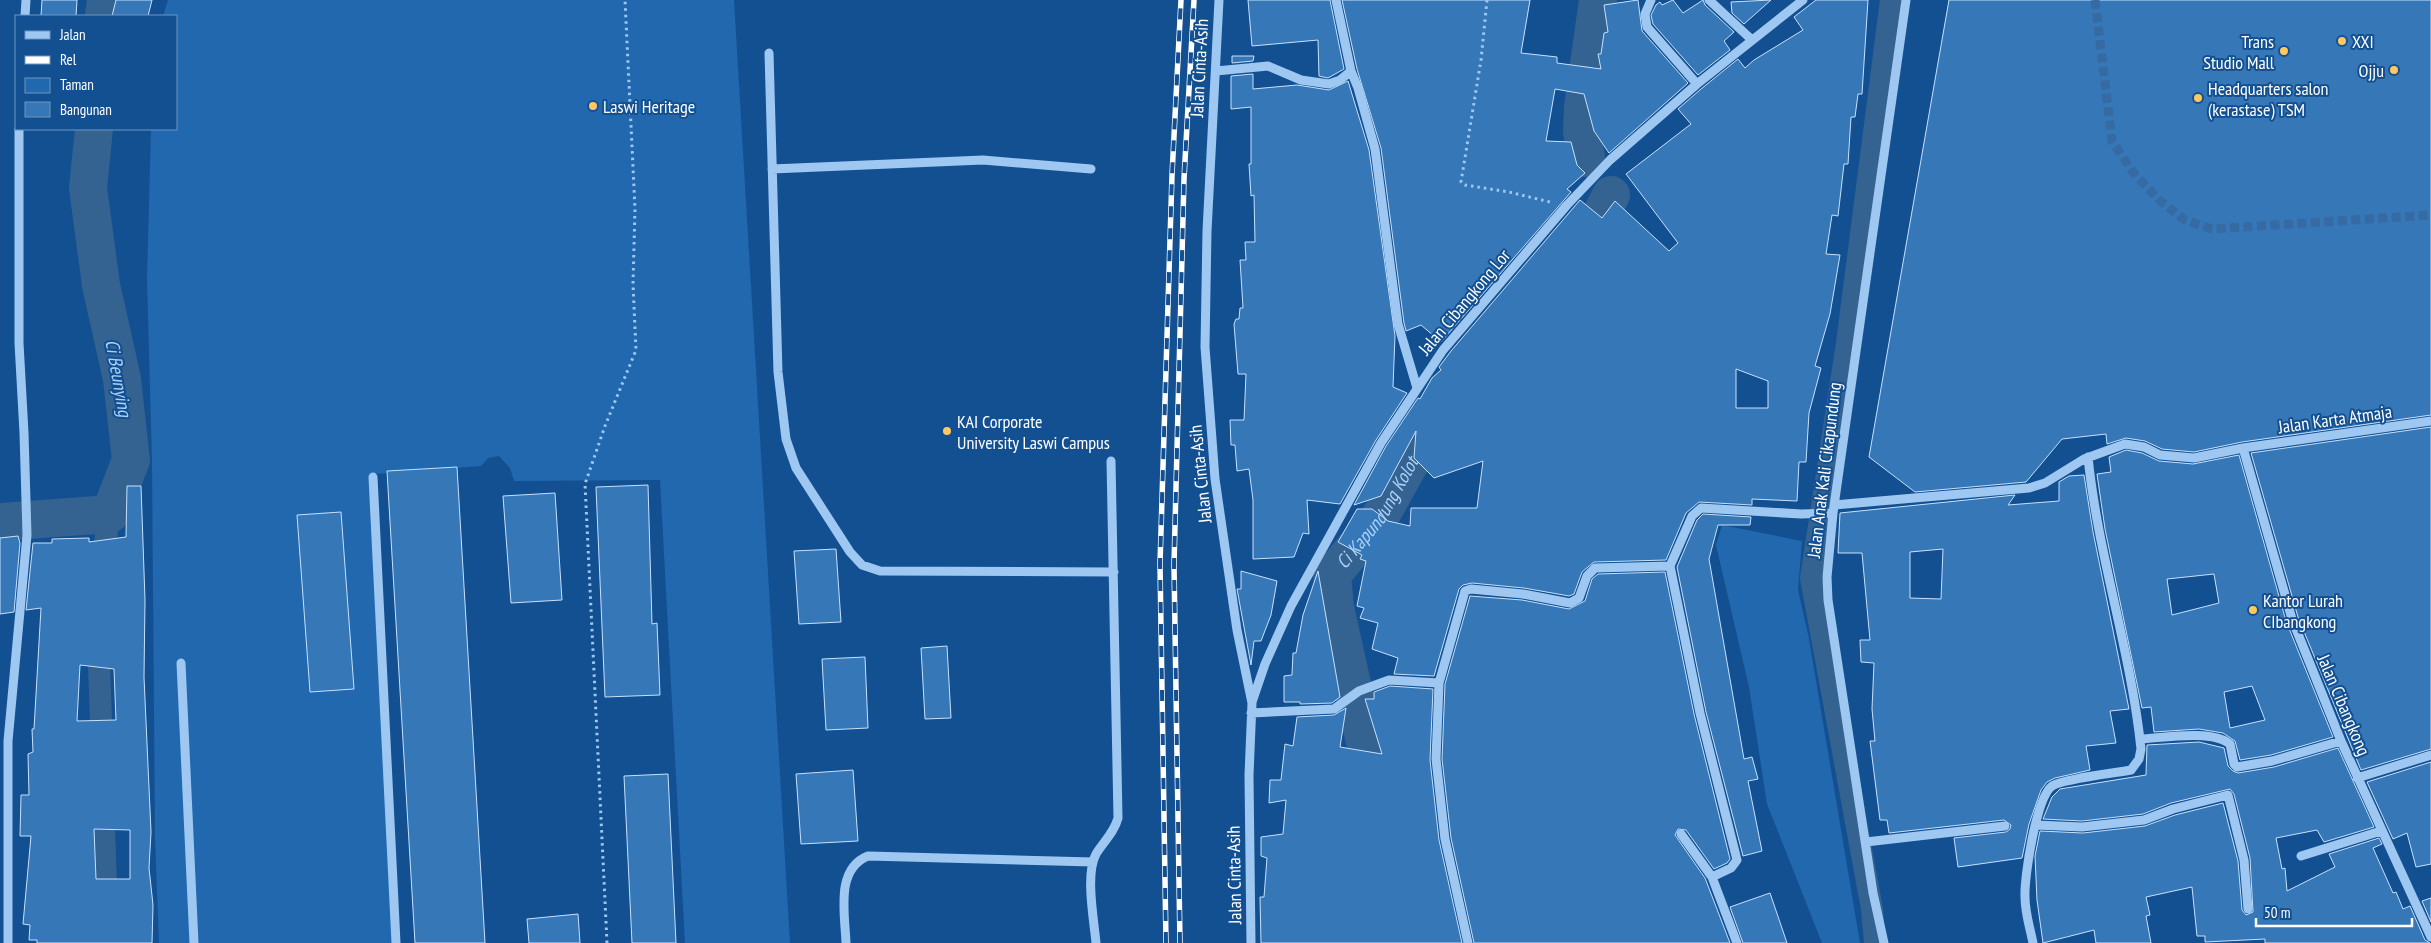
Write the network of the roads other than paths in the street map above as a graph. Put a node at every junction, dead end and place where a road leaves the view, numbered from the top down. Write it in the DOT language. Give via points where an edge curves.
graph roads {
  1 [pos="26,0"];
  2 [pos="1219,0"];
  3 [pos="1336,0"];
  4 [pos="1651,0"];
  5 [pos="1709,0"];
  6 [pos="1804,0"];
  7 [pos="1906,0"];
  8 [pos="25,15"];
  9 [pos="1752,40"];
  10 [pos="769,53"];
  11 [pos="1216,71"];
  12 [pos="1351,71"];
  13 [pos="1697,84"];
  14 [pos="19,130"];
  15 [pos="1091,169"];
  16 [pos="772,170"];
  17 [pos="1417,388"];
  18 [pos="2431,421"];
  19 [pos="2243,448"];
  20 [pos="2088,457"];
  21 [pos="1111,461"];
  22 [pos="373,477"];
  23 [pos="1831,511"];
  24 [pos="1670,566"];
  25 [pos="1114,572"];
  26 [pos="181,663"];
  27 [pos="1439,683"];
  28 [pos="1252,703"];
  29 [pos="1251,713"];
  30 [pos="2140,739"];
  31 [pos="2341,741"];
  32 [pos="4,742"];
  33 [pos="2431,755"];
  34 [pos="2357,778"];
  35 [pos="2005,826"];
  36 [pos="2035,826"];
  37 [pos="2381,831"];
  38 [pos="1681,834"];
  39 [pos="1866,842"];
  40 [pos="2301,856"];
  41 [pos="1093,862"];
  42 [pos="1712,878"];
  43 [pos="2248,909"];
  44 [pos="2431,937"];
  45 [pos="8,943"];
  46 [pos="194,943"];
  47 [pos="396,943"];
  48 [pos="846,943"];
  49 [pos="1096,943"];
  50 [pos="1251,943"];
  51 [pos="1468,943"];
  52 [pos="1737,943"];
  53 [pos="1884,943"];
  54 [pos="2033,943"];
  1 -- 8 [label="street"];
  2 -- 11 [label="street, Jalan Cinta-Asih"];
  3 -- 12 [label="street"];
  4 -- 13 [label="street" via="1645,14 1647,28"];
  5 -- 9 [label="street"];
  6 -- 9 [label="street, Jalan Cibangkong Lor"];
  7 -- 23 [label="street, Jalan Anak Kali Cikapundung"];
  9 -- 13 [label="street, Jalan Cibangkong Lor"];
  10 -- 16 [label="street"];
  11 -- 12 [label="street" via="1268,66 1302,80 1328,84"];
  11 -- 28 [label="street, Jalan Cinta-Asih" via="1204,347 1215,478 1237,630"];
  12 -- 17 [label="street" via="1375,149 1398,324"];
  13 -- 17 [label="street, Jalan Cibangkong Lor" via="1610,160 1567,205 1443,350"];
  14 -- 32 [label="street" via="19,343 26,535"];
  15 -- 16 [label="street" via="983,160"];
  16 -- 25 [label="street" via="778,372 786,439 796,468 854,557 866,568 886,571"];
  17 -- 28 [label="street, Jalan Cibangkong Lor" via="1381,443 1291,606"];
  18 -- 19 [label="street, Jalan Karta Atmaja"];
  19 -- 20 [label="street, Jalan Karta Atmaja" via="2194,458 2175,458 2125,444"];
  19 -- 31 [label="street, Jalan Cibangkong" via="2292,619"];
  20 -- 23 [label="street, Jalan Karta Atmaja" via="2045,483 2029,488"];
  20 -- 30 [label="street"];
  21 -- 25 [label="street"];
  22 -- 47 [label="street"];
  23 -- 24 [label="street, Jalan Karta Atmaja" via="1800,514 1701,508 1692,516"];
  23 -- 39 [label="street, Jalan Anak Kali Cikapundung" via="1828,600"];
  24 -- 27 [label="street" via="1594,568 1587,576 1579,598 1570,603 1523,594 1467,589 1461,598"];
  24 -- 42 [label="street" via="1705,738 1737,860 1731,868"];
  25 -- 41 [label="street" via="1118,818 1115,830"];
  26 -- 46 [label="street"];
  27 -- 29 [label="street" via="1388,680 1360,691 1340,707 1329,710"];
  27 -- 51 [label="street" via="1438,791 1444,839"];
  28 -- 29 [label="street, Jalan Cinta-Asih"];
  29 -- 50 [label="street, Jalan Cinta-Asih"];
  30 -- 31 [label="street" via="2215,738 2230,744 2237,767 2272,761"];
  30 -- 36 [label="street" via="2139,759 2131,770 2049,788"];
  31 -- 34 [label="street, Jalan Cibangkong"];
  32 -- 45 [label="street"];
  33 -- 34 [label="street"];
  34 -- 37 [label="street, Jalan Cibangkong"];
  35 -- 39 [label="street"];
  36 -- 43 [label="street" via="2082,827 2144,820 2228,795 2244,860"];
  36 -- 54 [label="street" via="2024,897"];
  37 -- 40 [label="street"];
  37 -- 44 [label="street, Jalan Cibangkong"];
  38 -- 42 [label="street"];
  39 -- 53 [label="street, Jalan Anak Kali Cikapundung"];
  41 -- 48 [label="street" via="868,856 856,862 846,877"];
  41 -- 49 [label="street"];
  42 -- 52 [label="street"];
}
